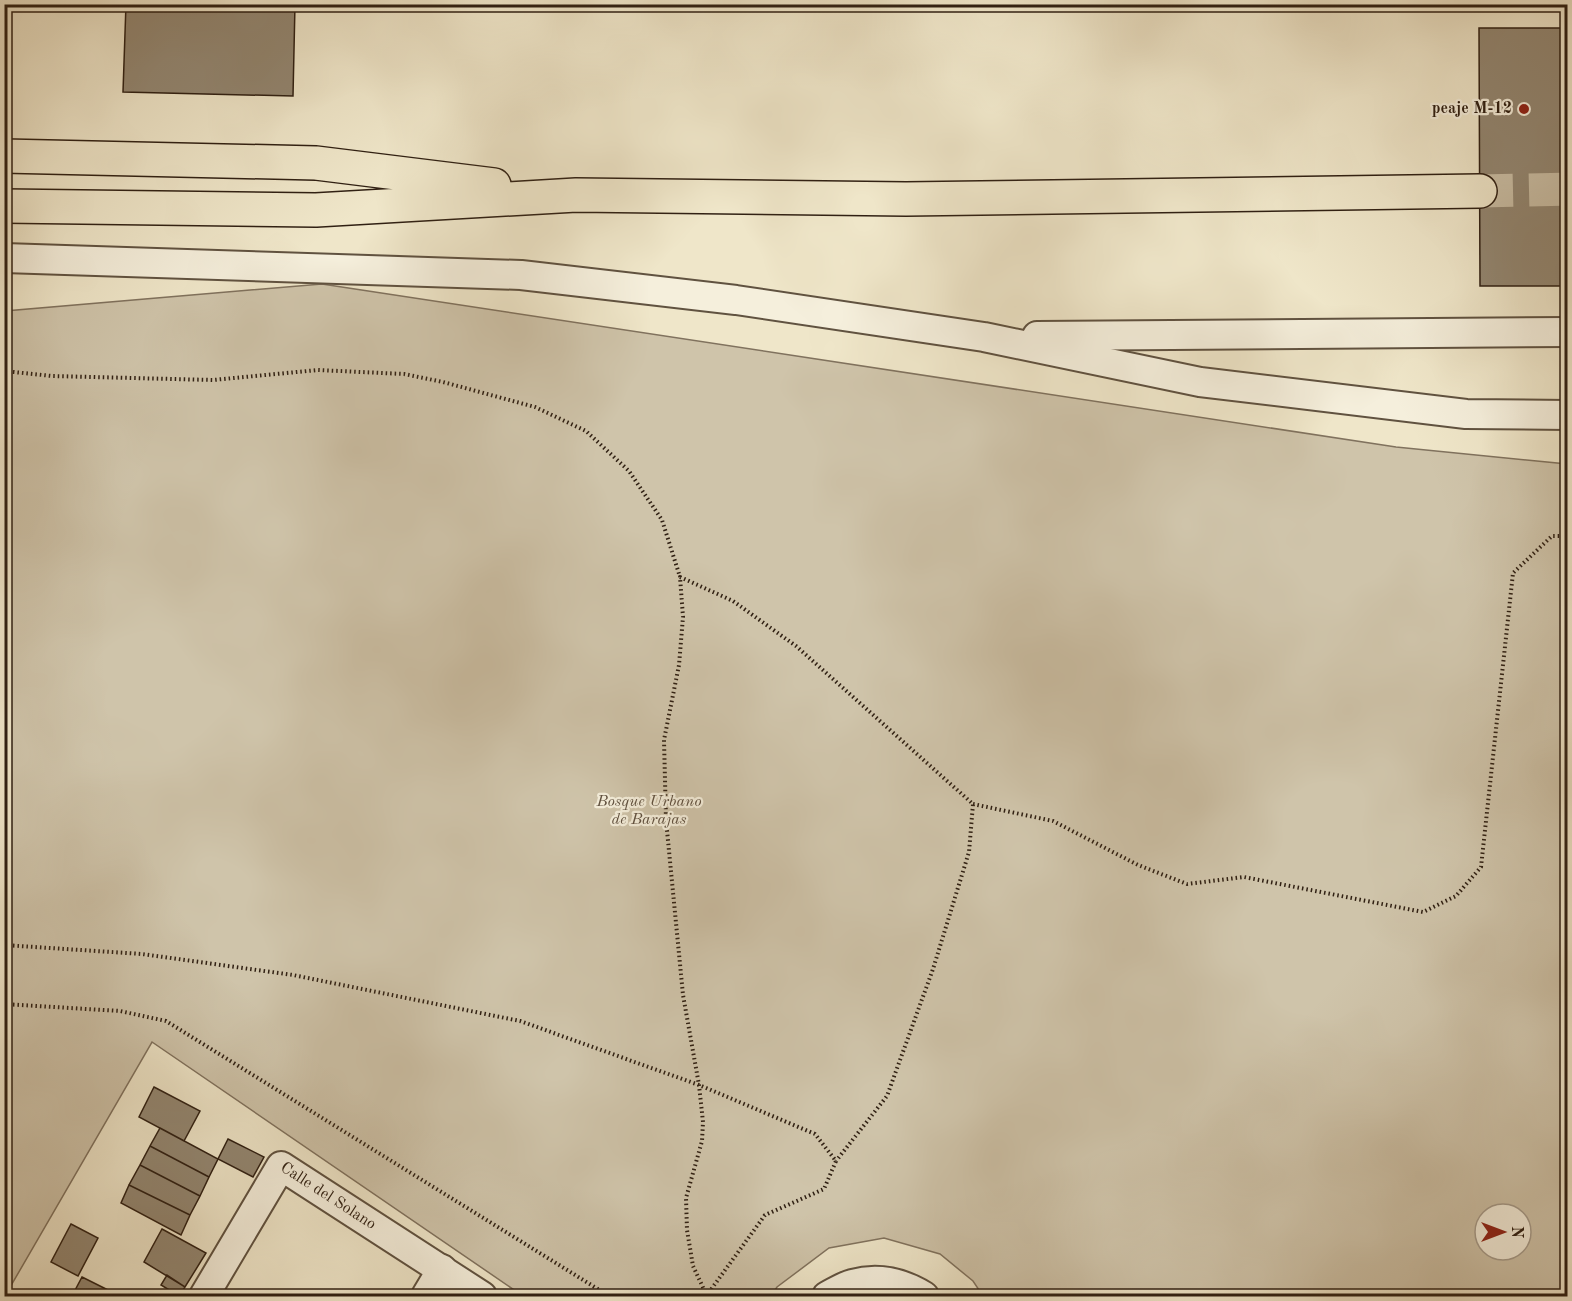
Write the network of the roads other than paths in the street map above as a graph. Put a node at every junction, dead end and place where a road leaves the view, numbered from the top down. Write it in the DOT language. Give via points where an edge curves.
graph roads {
  1 [pos="4,156"];
  2 [pos="1480,191"];
  3 [pos="576,195"];
  4 [pos="4,206"];
  5 [pos="4,258"];
  6 [pos="1568,332"];
  7 [pos="984,337"];
  8 [pos="1568,415"];
  9 [pos="442,1269"];
  10 [pos="204,1296"];
  11 [pos="426,1296"];
  12 [pos="482,1296"];
  13 [pos="827,1296"];
  14 [pos="924,1296"];
  1 -- 3 [label="highway" via="316,163"];
  2 -- 3 [label="highway" via="906,200"];
  3 -- 4 [label="highway" via="316,210"];
  5 -- 7 [label="street" via="521,275 736,300"];
  6 -- 7 [label="street"];
  7 -- 8 [label="street" via="1200,382 1466,414"];
  9 -- 10 [label="street, Calle del Solano" via="281,1166"];
  9 -- 11 [label="street"];
  9 -- 12 [label="street"];
  13 -- 14 [label="street" via="852,1284 881,1280 910,1287"];
}
